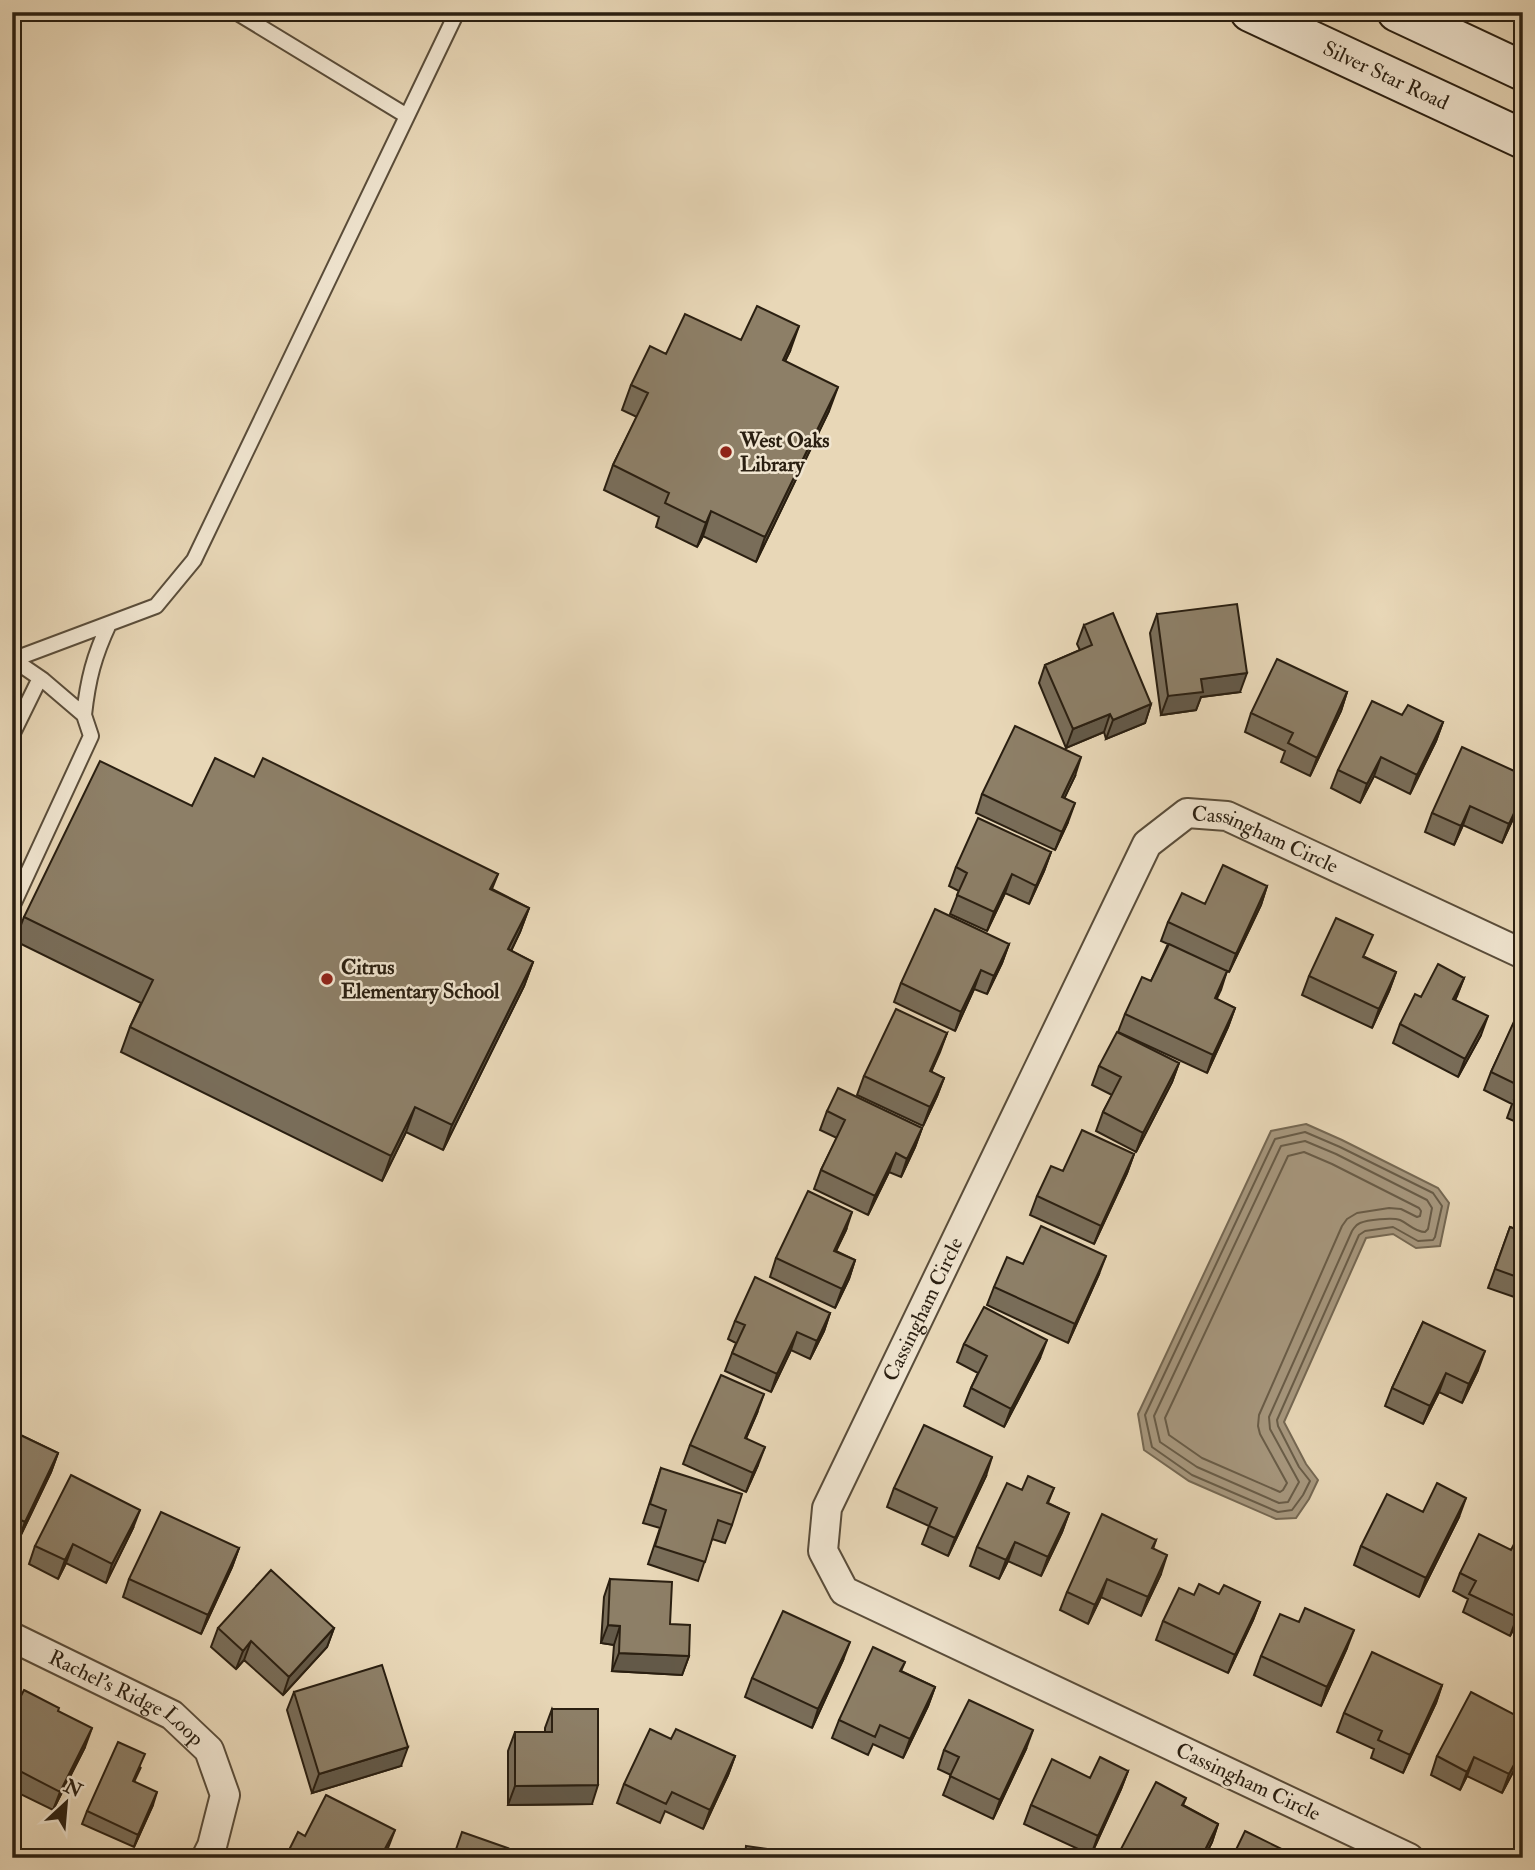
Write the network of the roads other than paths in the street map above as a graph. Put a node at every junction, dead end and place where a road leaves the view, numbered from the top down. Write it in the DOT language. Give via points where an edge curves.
graph roads {
  1 [pos="236,12"];
  2 [pos="457,12"];
  3 [pos="1250,12"];
  4 [pos="1397,12"];
  5 [pos="1523,71"];
  6 [pos="407,116"];
  7 [pos="1523,139"];
  8 [pos="109,624"];
  9 [pos="12,661"];
  10 [pos="40,678"];
  11 [pos="84,715"];
  12 [pos="12,735"];
  13 [pos="12,907"];
  14 [pos="1523,954"];
  15 [pos="12,1637"];
  16 [pos="206,1858"];
  17 [pos="1409,1858"];
  1 -- 6 [label="lane"];
  2 -- 6 [label="lane"];
  3 -- 7 [label="main road, Silver Star Road"];
  4 -- 5 [label="main road"];
  6 -- 8 [label="lane" via="194,560 156,606"];
  8 -- 9 [label="lane"];
  8 -- 11 [label="lane" via="87,684"];
  9 -- 10 [label="lane"];
  10 -- 11 [label="lane"];
  10 -- 12 [label="lane"];
  11 -- 13 [label="lane" via="91,736"];
  14 -- 17 [label="street, Cassingham Circle" via="1227,816 1187,813 1147,844 827,1508 823,1551 844,1591"];
  15 -- 16 [label="street, Rachel's Ridge Loop" via="172,1715 209,1750 225,1795"];
}
